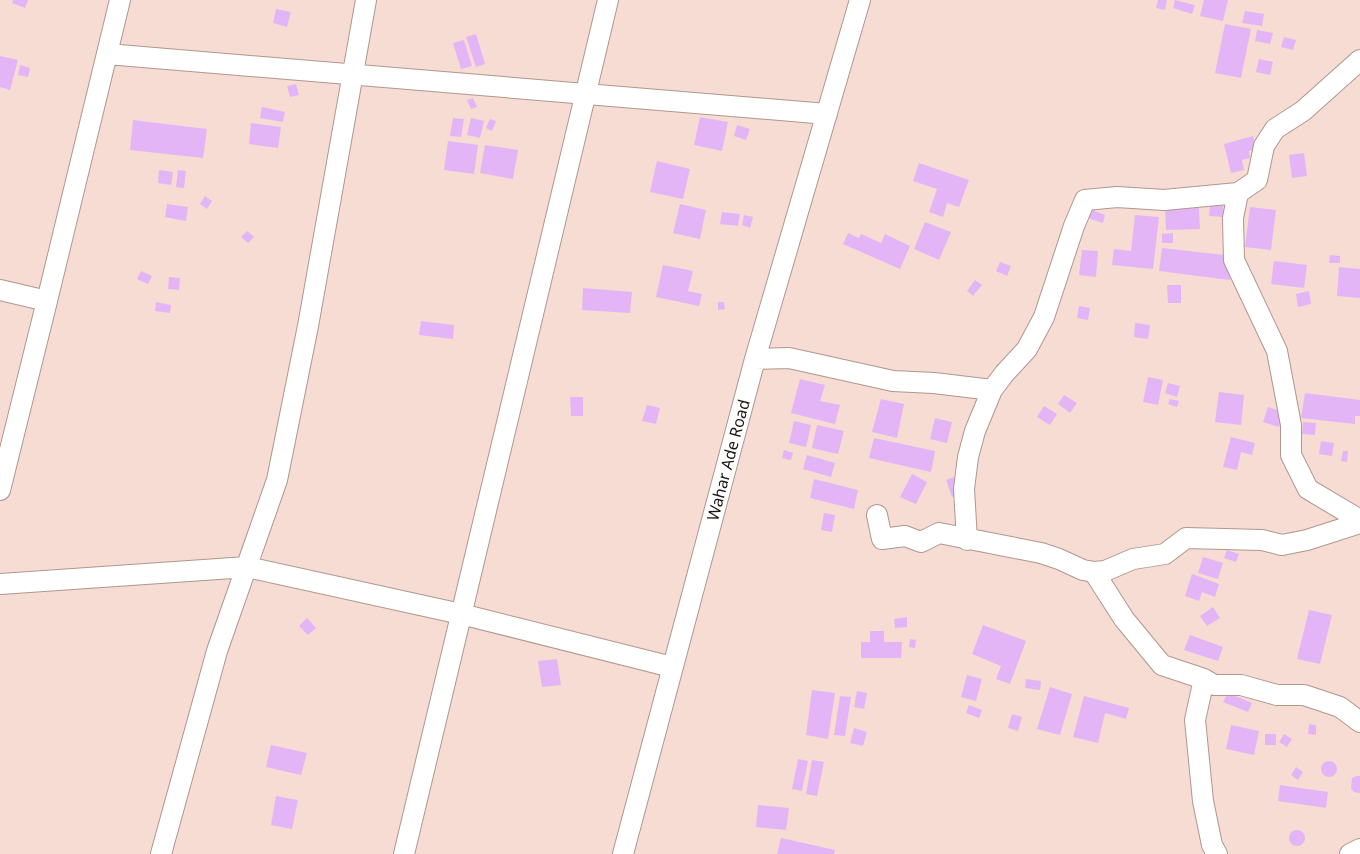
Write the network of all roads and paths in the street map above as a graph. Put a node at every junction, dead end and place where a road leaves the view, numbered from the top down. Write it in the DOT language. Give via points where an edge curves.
graph roads {
  1 [pos="120,0"];
  2 [pos="366,0"];
  3 [pos="608,0"];
  4 [pos="860,0"];
  5 [pos="107,54"];
  6 [pos="1360,60"];
  7 [pos="353,75"];
  8 [pos="1353,77"];
  9 [pos="585,94"];
  10 [pos="827,114"];
  11 [pos="1238,193"];
  12 [pos="0,290"];
  13 [pos="47,301"];
  14 [pos="755,359"];
  15 [pos="992,390"];
  16 [pos="0,490"];
  17 [pos="877,515"];
  18 [pos="1360,521"];
  19 [pos="967,540"];
  20 [pos="247,567"];
  21 [pos="1094,572"];
  22 [pos="0,584"];
  23 [pos="461,614"];
  24 [pos="672,667"];
  25 [pos="1204,679"];
  26 [pos="1360,722"];
  27 [pos="1360,849"];
  28 [pos="161,854"];
  29 [pos="404,854"];
  30 [pos="623,854"];
  31 [pos="1217,854"];
  32 [pos="1350,854"];
  1 -- 5 [label="street"];
  2 -- 7 [label="street"];
  3 -- 9 [label="street"];
  4 -- 10 [label="street, Wahar Ade Road"];
  5 -- 7 [label="street"];
  5 -- 13 [label="street"];
  6 -- 8 [label="street"];
  7 -- 9 [label="street"];
  7 -- 20 [label="street" via="278,480"];
  8 -- 11 [label="street" via="1325,89 1303,111 1275,129 1264,146 1257,180"];
  9 -- 10 [label="street"];
  9 -- 23 [label="street"];
  10 -- 14 [label="street, Wahar Ade Road"];
  11 -- 15 [label="street" via="1164,200 1086,200 1044,317 1027,349"];
  11 -- 18 [label="street" via="1234,260 1277,351 1291,425 1291,455 1308,489"];
  12 -- 13 [label="street"];
  13 -- 16 [label="street"];
  14 -- 15 [label="street" via="789,358 893,381"];
  14 -- 24 [label="street, Wahar Ade Road"];
  15 -- 19 [label="street" via="968,457 964,489"];
  17 -- 19 [label="street" via="882,539 905,537 921,542 939,533"];
  18 -- 21 [label="street" via="1282,545 1262,540 1186,538 1165,554 1133,559"];
  19 -- 21 [label="street" via="1041,553"];
  20 -- 22 [label="street"];
  20 -- 23 [label="street"];
  20 -- 28 [label="street" via="217,651"];
  21 -- 25 [label="street" via="1124,619 1162,665"];
  23 -- 24 [label="street"];
  23 -- 29 [label="street"];
  24 -- 30 [label="street, Wahar Ade Road"];
  25 -- 26 [label="street" via="1214,685 1304,695 1340,707"];
  25 -- 31 [label="street" via="1195,720 1203,801"];
  27 -- 32 [label="street"];
}
